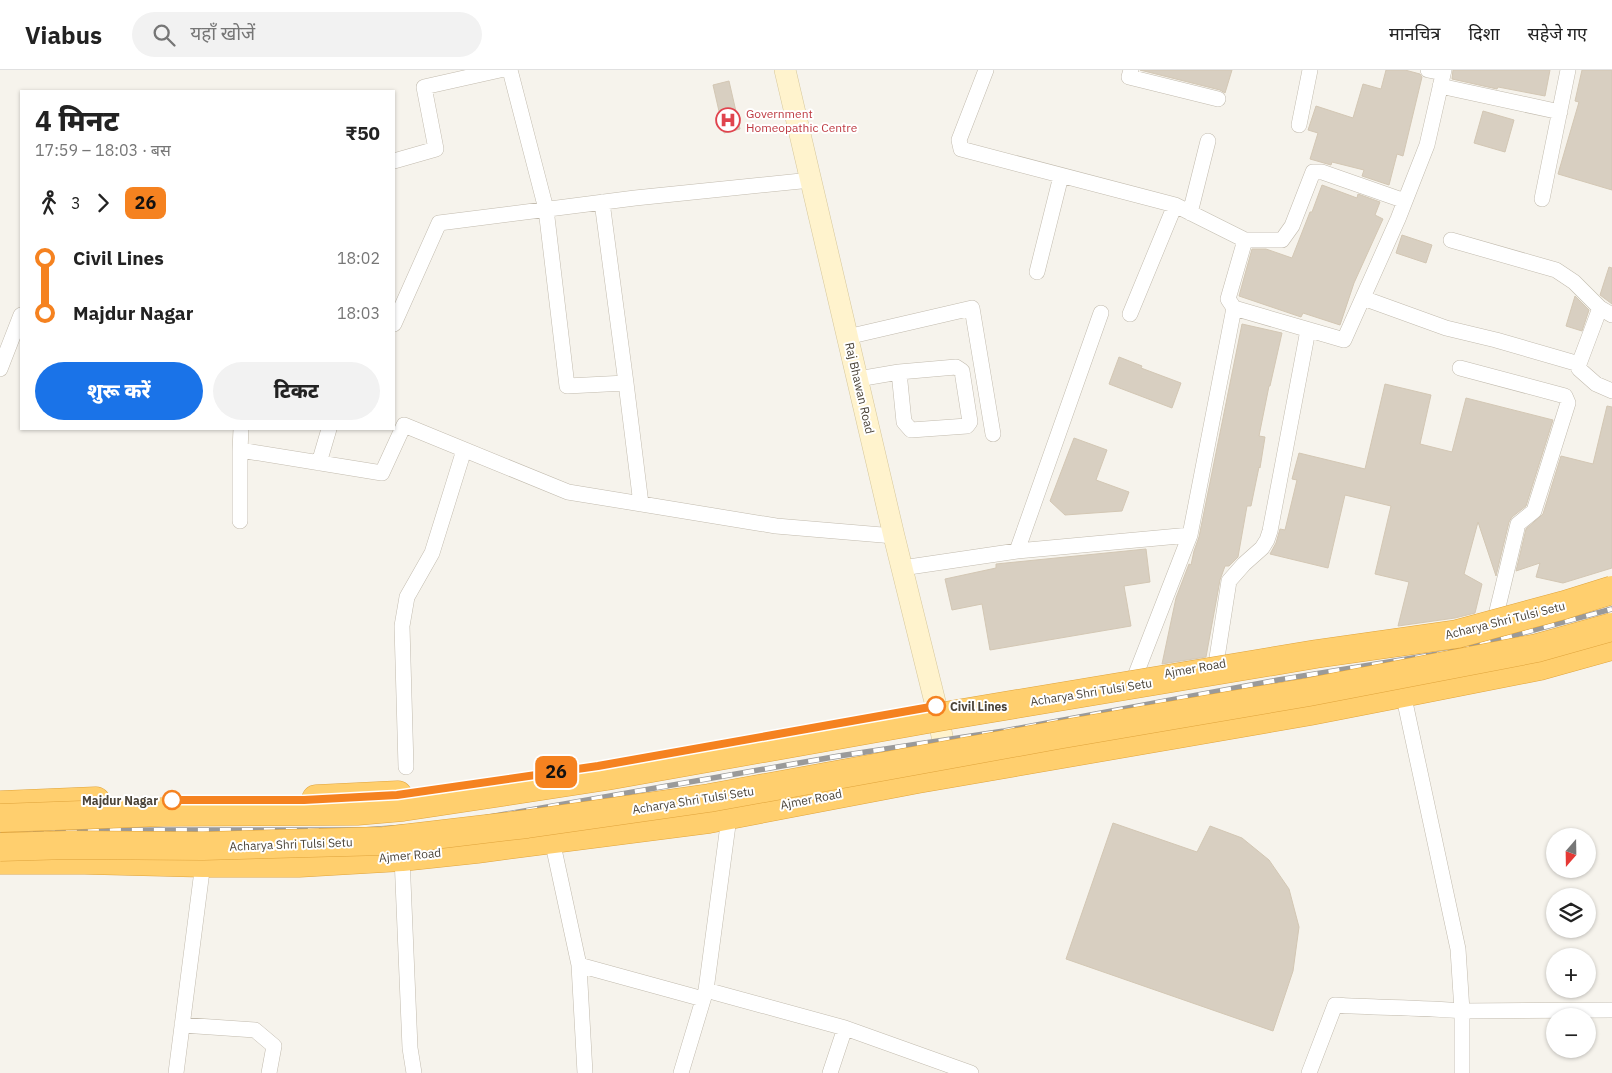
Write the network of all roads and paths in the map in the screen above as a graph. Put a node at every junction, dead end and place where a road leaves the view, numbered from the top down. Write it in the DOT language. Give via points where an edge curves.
graph roads {
  1 [pos="500,70"];
  2 [pos="510,70"];
  3 [pos="785,70"];
  4 [pos="986,70"];
  5 [pos="1131,70"];
  6 [pos="1310,70"];
  7 [pos="1568,70"];
  8 [pos="1439,75"];
  9 [pos="1218,99"];
  10 [pos="1560,112"];
  11 [pos="1299,125"];
  12 [pos="1208,141"];
  13 [pos="395,160"];
  14 [pos="1061,176"];
  15 [pos="811,180"];
  16 [pos="1542,199"];
  17 [pos="1405,201"];
  18 [pos="602,202"];
  19 [pos="1175,205"];
  20 [pos="546,209"];
  21 [pos="1190,213"];
  22 [pos="1245,240"];
  23 [pos="1450,240"];
  24 [pos="1037,272"];
  25 [pos="1363,298"];
  26 [pos="1234,308"];
  27 [pos="1102,312"];
  28 [pos="1606,312"];
  29 [pos="1130,314"];
  30 [pos="395,322"];
  31 [pos="1308,330"];
  32 [pos="18,331"];
  33 [pos="847,337"];
  34 [pos="1578,364"];
  35 [pos="1460,368"];
  36 [pos="0,369"];
  37 [pos="899,372"];
  38 [pos="858,379"];
  39 [pos="626,383"];
  40 [pos="1612,391"];
  41 [pos="240,430"];
  42 [pos="330,430"];
  43 [pos="993,434"];
  44 [pos="240,450"];
  45 [pos="464,450"];
  46 [pos="319,463"];
  47 [pos="641,504"];
  48 [pos="240,521"];
  49 [pos="1190,534"];
  50 [pos="894,536"];
  51 [pos="1017,551"];
  52 [pos="902,568"];
  53 [pos="1612,584"];
  54 [pos="1612,590"];
  55 [pos="1496,615"];
  56 [pos="1612,627"];
  57 [pos="1612,646"];
  58 [pos="1216,664"];
  59 [pos="1134,679"];
  60 [pos="1403,693"];
  61 [pos="936,706"];
  62 [pos="406,767"];
  63 [pos="949,773"];
  64 [pos="177,800"];
  65 [pos="0,805"];
  66 [pos="726,815"];
  67 [pos="0,818"];
  68 [pos="552,840"];
  69 [pos="0,847"];
  70 [pos="402,857"];
  71 [pos="0,860"];
  72 [pos="173,862"];
  73 [pos="203,863"];
  74 [pos="580,965"];
  75 [pos="704,994"];
  76 [pos="1612,1010"];
  77 [pos="1462,1011"];
  78 [pos="182,1026"];
  79 [pos="845,1028"];
  80 [pos="176,1073"];
  81 [pos="269,1073"];
  82 [pos="414,1073"];
  83 [pos="585,1073"];
  84 [pos="681,1073"];
  85 [pos="830,1073"];
  86 [pos="971,1073"];
  87 [pos="1309,1073"];
  88 [pos="1462,1073"];
  1 -- 13 [label="street" via="424,86 436,149"];
  2 -- 20 [label="street"];
  3 -- 15 [label="street, Raj Bhawan Road"];
  4 -- 14 [label="street" via="959,140 961,149"];
  5 -- 9 [label="street" via="1129,77"];
  6 -- 11 [label="street"];
  7 -- 10 [label="street"];
  8 -- 10 [label="street"];
  8 -- 17 [label="street" via="1428,145"];
  10 -- 16 [label="street"];
  12 -- 21 [label="street"];
  14 -- 19 [label="street"];
  14 -- 24 [label="street"];
  15 -- 18 [label="street"];
  15 -- 33 [label="street, Raj Bhawan Road"];
  17 -- 22 [label="street" via="1322,172 1313,172 1292,226 1282,240"];
  17 -- 25 [label="street"];
  18 -- 20 [label="street"];
  18 -- 39 [label="street"];
  19 -- 21 [label="street"];
  19 -- 29 [label="street"];
  20 -- 30 [label="street" via="439,222"];
  20 -- 39 [label="street" via="566,386"];
  21 -- 22 [label="street"];
  22 -- 26 [label="street" via="1228,299"];
  23 -- 28 [label="street" via="1556,270"];
  25 -- 31 [label="street" via="1344,340"];
  25 -- 34 [label="street" via="1446,328"];
  26 -- 31 [label="street"];
  26 -- 49 [label="street"];
  27 -- 51 [label="street"];
  28 -- 34 [label="street"];
  31 -- 58 [label="street" via="1270,531 1262,548 1229,581"];
  32 -- 36 [label="street"];
  33 -- 38 [label="street, Raj Bhawan Road"];
  33 -- 43 [label="street" via="972,308"];
  34 -- 40 [label="street" via="1578,369 1596,384"];
  35 -- 55 [label="street" via="1565,396 1568,403 1534,512 1518,524"];
  37 -- 37 [label="street" via="960,368 970,422 967,426 911,430 904,422"];
  37 -- 38 [label="street"];
  38 -- 50 [label="street, Raj Bhawan Road"];
  39 -- 47 [label="street"];
  41 -- 44 [label="street"];
  42 -- 46 [label="street"];
  44 -- 46 [label="street"];
  44 -- 48 [label="street"];
  45 -- 46 [label="street" via="404,425 382,473"];
  45 -- 47 [label="street" via="568,492"];
  45 -- 62 [label="street" via="432,552 408,597 402,626"];
  47 -- 50 [label="street" via="776,526"];
  49 -- 51 [label="street"];
  49 -- 59 [label="street"];
  50 -- 52 [label="street, Raj Bhawan Road"];
  51 -- 52 [label="street"];
  52 -- 61 [label="street, Raj Bhawan Road"];
  53 -- 55 [label="highway, Ajmer Road" via="1567,599"];
  54 -- 67 [label="highway, Acharya Shri Tulsi Setu, bridge" via="1457,634 1316,654 935,717 607,776 402,807 358,811 163,812"];
  55 -- 58 [label="highway, Ajmer Road" via="1438,629 1311,646"];
  56 -- 69 [label="highway, Acharya Shri Tulsi Setu, bridge" via="1537,648 1319,691 709,798 527,824 384,841"];
  57 -- 60 [label="highway, Ajmer Road" via="1540,666"];
  58 -- 59 [label="highway, Ajmer Road"];
  59 -- 61 [label="highway, Ajmer Road"];
  60 -- 63 [label="highway, Ajmer Road"];
  60 -- 77 [label="street" via="1458,949"];
  61 -- 63 [label="street, Raj Bhawan Road"];
  61 -- 64 [label="highway, Ajmer Road" via="598,766 397,795 304,800"];
  63 -- 66 [label="highway, Ajmer Road"];
  64 -- 65 [label="highway, Ajmer Road"];
  64 -- 72 [label="highway"];
  66 -- 68 [label="highway, Ajmer Road"];
  66 -- 75 [label="street" via="728,825"];
  68 -- 70 [label="highway, Ajmer Road"];
  68 -- 74 [label="street"];
  70 -- 73 [label="highway, Ajmer Road" via="299,863"];
  70 -- 82 [label="street" via="410,1048"];
  71 -- 72 [label="highway, Ajmer Road"];
  72 -- 73 [label="highway, Ajmer Road"];
  73 -- 78 [label="street"];
  74 -- 75 [label="street"];
  74 -- 83 [label="street"];
  75 -- 79 [label="street"];
  75 -- 84 [label="street"];
  76 -- 77 [label="street"];
  77 -- 87 [label="street" via="1335,1005"];
  77 -- 88 [label="street"];
  78 -- 80 [label="street"];
  78 -- 81 [label="street" via="255,1030 274,1046"];
  79 -- 85 [label="street"];
  79 -- 86 [label="street"];
}
